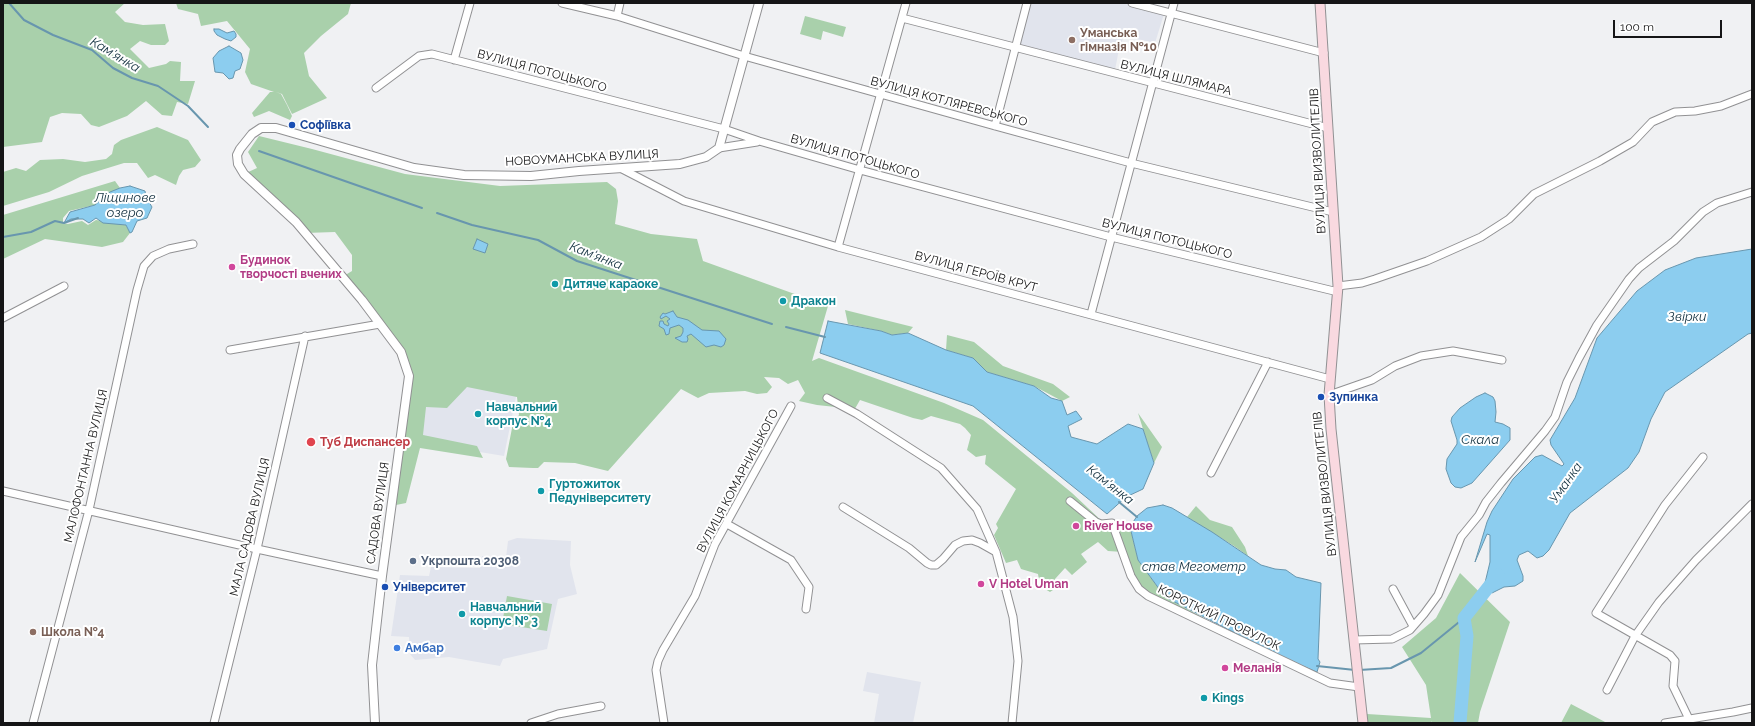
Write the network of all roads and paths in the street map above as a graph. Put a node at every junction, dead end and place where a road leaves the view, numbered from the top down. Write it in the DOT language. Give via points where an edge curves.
graph roads {
  1 [pos="470,3"];
  2 [pos="562,3"];
  3 [pos="620,3"];
  4 [pos="759,3"];
  5 [pos="906,3"];
  6 [pos="1027,3"];
  7 [pos="1132,3"];
  8 [pos="1174,3"];
  9 [pos="1320,3"];
  10 [pos="1171,14"];
  11 [pos="617,16"];
  12 [pos="902,18"];
  13 [pos="1015,48"];
  14 [pos="1324,53"];
  15 [pos="744,56"];
  16 [pos="454,60"];
  17 [pos="1152,83"];
  18 [pos="376,88"];
  19 [pos="881,94"];
  20 [pos="1752,94"];
  21 [pos="995,126"];
  22 [pos="1328,128"];
  23 [pos="724,129"];
  24 [pos="252,134"];
  25 [pos="759,141"];
  26 [pos="719,148"];
  27 [pos="1131,163"];
  28 [pos="622,169"];
  29 [pos="860,170"];
  30 [pos="1752,192"];
  31 [pos="1333,212"];
  32 [pos="1111,237"];
  33 [pos="193,244"];
  34 [pos="838,247"];
  35 [pos="64,286"];
  36 [pos="1338,289"];
  37 [pos="1091,314"];
  38 [pos="3,318"];
  39 [pos="380,324"];
  40 [pos="305,336"];
  41 [pos="230,350"];
  42 [pos="1502,360"];
  43 [pos="1268,362"];
  44 [pos="1330,379"];
  45 [pos="1329,395"];
  46 [pos="827,398"];
  47 [pos="790,406"];
  48 [pos="1703,457"];
  49 [pos="1211,473"];
  50 [pos="3,491"];
  51 [pos="1070,501"];
  52 [pos="1752,504"];
  53 [pos="843,507"];
  54 [pos="89,510"];
  55 [pos="727,524"];
  56 [pos="257,549"];
  57 [pos="996,552"];
  58 [pos="382,576"];
  59 [pos="1392,588"];
  60 [pos="806,609"];
  61 [pos="1413,626"];
  62 [pos="1635,636"];
  63 [pos="1354,640"];
  64 [pos="1359,684"];
  65 [pos="1607,690"];
  66 [pos="601,706"];
  67 [pos="1752,708"];
  68 [pos="1688,719"];
  69 [pos="33,723"];
  70 [pos="214,723"];
  71 [pos="375,723"];
  72 [pos="531,723"];
  73 [pos="664,723"];
  74 [pos="1012,723"];
  75 [pos="1363,723"];
  76 [pos="1665,723"];
  1 -- 16 [label="street"];
  2 -- 11 [label="street, ВУЛИЦЯ КОТЛЯРЕВСЬКОГО"];
  3 -- 11 [label="street"];
  4 -- 15 [label="street"];
  5 -- 12 [label="street"];
  6 -- 13 [label="street"];
  7 -- 10 [label="street"];
  8 -- 10 [label="street"];
  9 -- 14 [label="main road, ВУЛИЦЯ ВИЗВОЛИТЕЛІВ"];
  10 -- 14 [label="street"];
  10 -- 17 [label="street"];
  11 -- 15 [label="street, ВУЛИЦЯ КОТЛЯРЕВСЬКОГО"];
  12 -- 13 [label="street, ВУЛИЦЯ ШЛЯМАРА"];
  12 -- 19 [label="street"];
  13 -- 17 [label="street, ВУЛИЦЯ ШЛЯМАРА"];
  13 -- 21 [label="street"];
  14 -- 22 [label="main road, ВУЛИЦЯ ВИЗВОЛИТЕЛІВ"];
  15 -- 19 [label="street, ВУЛИЦЯ КОТЛЯРЕВСЬКОГО"];
  15 -- 23 [label="street"];
  16 -- 18 [label="street, ВУЛИЦЯ ПОТОЦЬКОГО" via="432,54 419,56"];
  16 -- 23 [label="street, ВУЛИЦЯ ПОТОЦЬКОГО"];
  17 -- 22 [label="street, ВУЛИЦЯ ШЛЯМАРА"];
  17 -- 27 [label="street"];
  19 -- 21 [label="street, ВУЛИЦЯ КОТЛЯРЕВСЬКОГО"];
  19 -- 29 [label="street"];
  20 -- 36 [label="street" via="1721,106 1675,112 1652,122 1633,142 1534,194 1509,219 1481,237 1427,261"];
  21 -- 27 [label="street, ВУЛИЦЯ КОТЛЯРЕВСЬКОГО"];
  22 -- 31 [label="main road, ВУЛИЦЯ ВИЗВОЛИТЕЛІВ"];
  23 -- 25 [label="street, ВУЛИЦЯ ПОТОЦЬКОГО"];
  23 -- 26 [label="street"];
  24 -- 28 [label="street, НОВОУМАНСЬКА ВУЛИЦЯ" via="261,128 276,128 414,168 464,175 531,176"];
  24 -- 39 [label="street, САДОВА ВУЛИЦЯ" via="237,155 238,164 244,174 296,222"];
  25 -- 26 [label="street"];
  25 -- 29 [label="street, ВУЛИЦЯ ПОТОЦЬКОГО"];
  26 -- 28 [label="street, НОВОУМАНСЬКА ВУЛИЦЯ" via="706,156 680,164"];
  27 -- 31 [label="street, ВУЛИЦЯ КОТЛЯРЕВСЬКОГО"];
  27 -- 32 [label="street"];
  28 -- 34 [label="street, ВУЛИЦЯ ГЕРОЇВ КРУТ" via="684,201"];
  29 -- 32 [label="street, ВУЛИЦЯ ПОТОЦЬКОГО"];
  29 -- 34 [label="street"];
  30 -- 61 [label="street" via="1716,203 1703,212 1674,241 1629,279 1597,325 1579,358 1567,382 1555,417 1461,537 1438,595"];
  31 -- 36 [label="main road, ВУЛИЦЯ ВИЗВОЛИТЕЛІВ"];
  32 -- 36 [label="street, ВУЛИЦЯ ПОТОЦЬКОГО"];
  32 -- 37 [label="street"];
  33 -- 54 [label="street, МАЛОФОНТАННА ВУЛИЦЯ" via="169,249 153,256 144,266"];
  34 -- 37 [label="street, ВУЛИЦЯ ГЕРОЇВ КРУТ"];
  35 -- 38 [label="street"];
  36 -- 44 [label="main road, ВУЛИЦЯ ВИЗВОЛИТЕЛІВ"];
  37 -- 43 [label="street, ВУЛИЦЯ ГЕРОЇВ КРУТ"];
  39 -- 40 [label="street"];
  39 -- 58 [label="street, САДОВА ВУЛИЦЯ" via="401,352 409,376"];
  40 -- 41 [label="street"];
  40 -- 56 [label="street, МАЛА САДОВА ВУЛИЦЯ"];
  42 -- 45 [label="street" via="1453,351 1421,356 1395,366 1372,380"];
  43 -- 44 [label="street, ВУЛИЦЯ ГЕРОЇВ КРУТ"];
  43 -- 49 [label="street"];
  44 -- 45 [label="main road, ВУЛИЦЯ ВИЗВОЛИТЕЛІВ"];
  45 -- 63 [label="main road, ВУЛИЦЯ ВИЗВОЛИТЕЛІВ"];
  46 -- 57 [label="street" via="857,414 941,468 977,509"];
  47 -- 55 [label="street, ВУЛИЦЯ КОМАРНИЦЬКОГО"];
  48 -- 62 [label="street" via="1666,505 1596,613"];
  50 -- 54 [label="street"];
  51 -- 64 [label="street, КОРОТКИЙ ПРОВУЛОК" via="1096,522 1112,523 1131,576 1139,589 1148,596 1330,683"];
  52 -- 62 [label="street" via="1663,597"];
  53 -- 57 [label="street" via="909,548 931,565 936,565 962,541 972,540"];
  54 -- 56 [label="street"];
  54 -- 69 [label="street, МАЛОФОНТАННА ВУЛИЦЯ"];
  55 -- 60 [label="street" via="791,560 809,587"];
  55 -- 73 [label="street, ВУЛИЦЯ КОМАРНИЦЬКОГО" via="715,544 695,596 658,661 656,670"];
  56 -- 58 [label="street"];
  56 -- 70 [label="street, МАЛА САДОВА ВУЛИЦЯ"];
  57 -- 74 [label="street" via="1013,618 1017,646"];
  58 -- 71 [label="street, САДОВА ВУЛИЦЯ" via="372,665"];
  59 -- 61 [label="street"];
  61 -- 63 [label="street" via="1392,639"];
  62 -- 65 [label="street"];
  62 -- 68 [label="street" via="1670,655 1675,661 1673,686"];
  63 -- 64 [label="main road, ВУЛИЦЯ ВИЗВОЛИТЕЛІВ"];
  64 -- 75 [label="main road, ВУЛИЦЯ ВИЗВОЛИТЕЛІВ"];
  66 -- 72 [label="street" via="558,714"];
  67 -- 68 [label="street"];
  68 -- 76 [label="street"];
}
